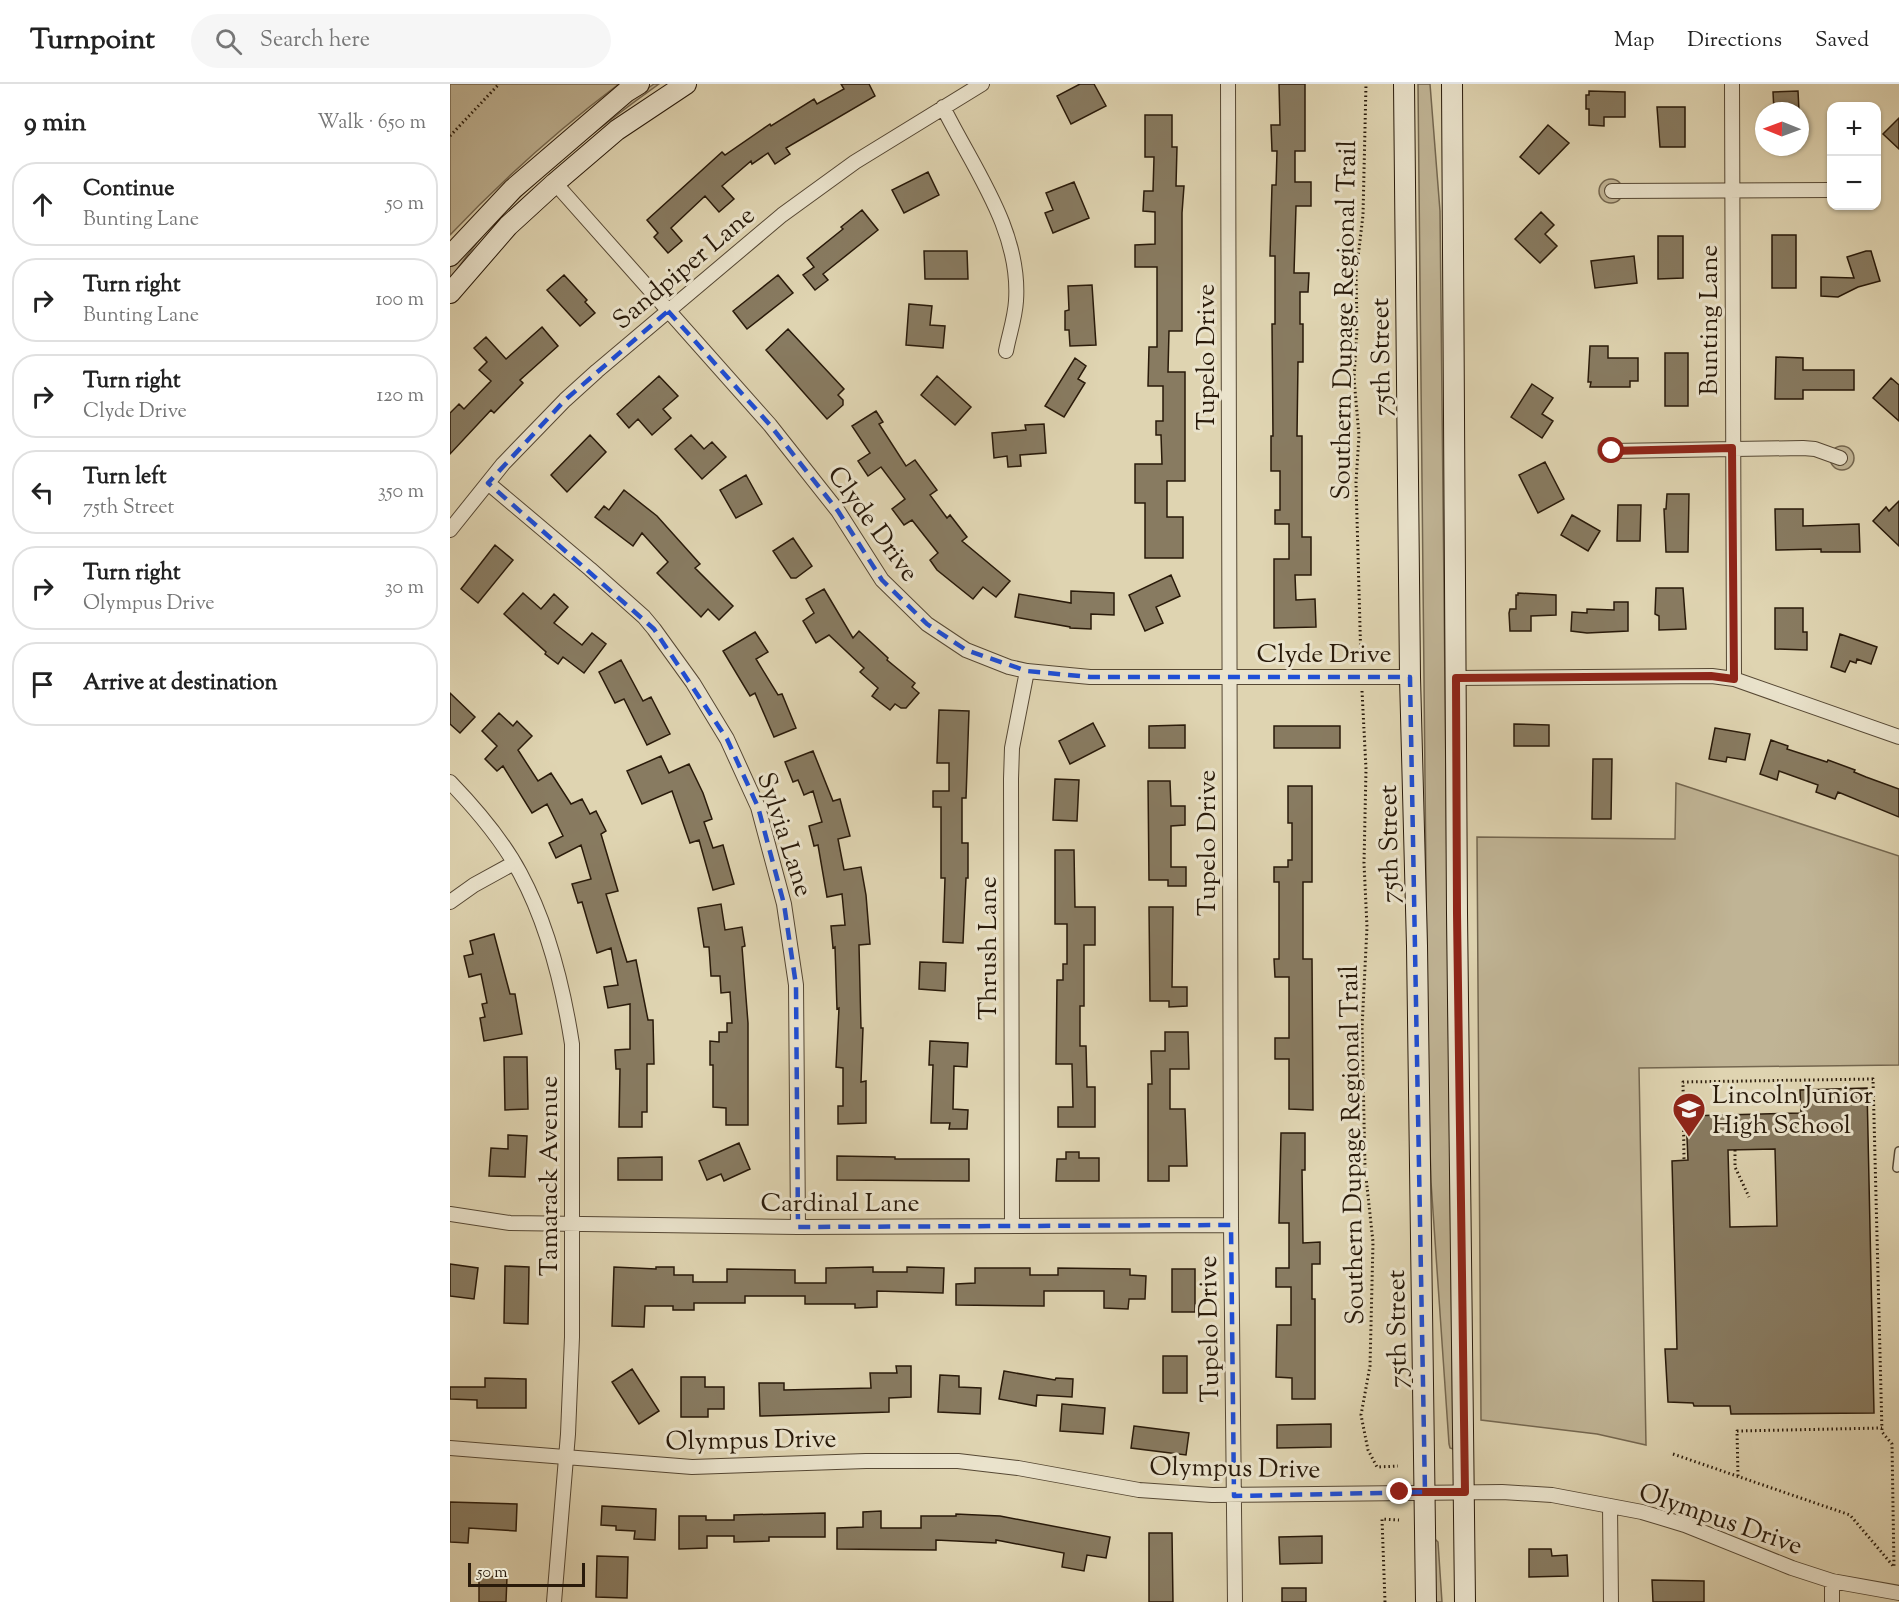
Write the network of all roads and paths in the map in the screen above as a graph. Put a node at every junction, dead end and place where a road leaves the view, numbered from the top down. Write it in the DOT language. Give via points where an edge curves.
graph roads {
  1 [pos="499,84"];
  2 [pos="639,84"];
  3 [pos="686,84"];
  4 [pos="982,84"];
  5 [pos="1228,84"];
  6 [pos="1365,84"];
  7 [pos="1404,84"];
  8 [pos="1452,84"];
  9 [pos="1732,84"];
  10 [pos="943,107"];
  11 [pos="450,136"];
  12 [pos="555,183"];
  13 [pos="1732,190"];
  14 [pos="1827,190"];
  15 [pos="1612,191"];
  16 [pos="450,256"];
  17 [pos="450,293"];
  18 [pos="668,311"];
  19 [pos="1005,351"];
  20 [pos="1732,448"];
  21 [pos="1612,451"];
  22 [pos="1840,458"];
  23 [pos="488,483"];
  24 [pos="450,530"];
  25 [pos="1361,665"];
  26 [pos="1026,671"];
  27 [pos="1230,677"];
  28 [pos="1410,677"];
  29 [pos="1456,678"];
  30 [pos="1734,679"];
  31 [pos="1362,690"];
  32 [pos="1899,737"];
  33 [pos="450,782"];
  34 [pos="514,863"];
  35 [pos="450,902"];
  36 [pos="1735,1150"];
  37 [pos="1899,1151"];
  38 [pos="1684,1160"];
  39 [pos="1897,1168"];
  40 [pos="1749,1197"];
  41 [pos="450,1214"];
  42 [pos="572,1223"];
  43 [pos="1231,1225"];
  44 [pos="1012,1226"];
  45 [pos="798,1227"];
  46 [pos="1882,1428"];
  47 [pos="450,1448"];
  48 [pos="1673,1454"];
  49 [pos="566,1459"];
  50 [pos="1398,1466"];
  51 [pos="1738,1476"];
  52 [pos="1425,1492"];
  53 [pos="1465,1492"];
  54 [pos="1234,1496"];
  55 [pos="1610,1506"];
  56 [pos="1399,1520"];
  57 [pos="1833,1581"];
  58 [pos="1899,1593"];
  59 [pos="554,1602"];
  60 [pos="1235,1602"];
  61 [pos="1385,1602"];
  62 [pos="1426,1602"];
  63 [pos="1465,1602"];
  64 [pos="1611,1602"];
  65 [pos="1832,1602"];
  1 -- 11 [label="path"];
  2 -- 16 [label="main road" via="513,189"];
  3 -- 12 [label="main road" via="617,130"];
  4 -- 10 [label="street, Sandpiper Lane"];
  5 -- 27 [label="street, Tupelo Drive"];
  6 -- 25 [label="path, Southern Dupage Regional Trail" via="1364,215 1356,275 1354,378 1359,436 1356,483"];
  7 -- 28 [label="main road, 75th Street"];
  8 -- 29 [label="main road"];
  9 -- 13 [label="street, Bunting Lane"];
  10 -- 18 [label="street, Sandpiper Lane" via="823,183"];
  10 -- 19 [label="street" via="981,176 1009,243 1016,303"];
  12 -- 17 [label="main road" via="508,226"];
  12 -- 18 [label="street, Clyde Drive"];
  13 -- 14 [label="street"];
  13 -- 15 [label="street"];
  13 -- 20 [label="street, Bunting Lane"];
  18 -- 23 [label="street, Sandpiper Lane" via="565,400"];
  18 -- 26 [label="street, Clyde Drive" via="770,425 838,511 894,593 927,624 966,650"];
  20 -- 21 [label="street"];
  20 -- 22 [label="street" via="1815,449"];
  20 -- 30 [label="street, Bunting Lane"];
  23 -- 24 [label="street, Sandpiper Lane"];
  23 -- 45 [label="street, Sylvia Lane" via="644,617 693,683 726,739 758,807 784,904 796,985"];
  26 -- 27 [label="street, Clyde Drive" via="1090,677"];
  26 -- 44 [label="street, Thrush Lane" via="1012,748 1011,779"];
  27 -- 28 [label="street, Clyde Drive"];
  27 -- 43 [label="street, Tupelo Drive"];
  28 -- 52 [label="main road, 75th Street"];
  29 -- 30 [label="street"];
  29 -- 53 [label="main road"];
  30 -- 32 [label="street"];
  31 -- 50 [label="path, Southern Dupage Regional Trail" via="1367,927 1363,1086 1365,1168 1373,1242 1371,1366 1361,1415 1368,1450 1377,1467"];
  33 -- 34 [label="street, Tamarack Avenue" via="486,822"];
  34 -- 35 [label="street"];
  34 -- 42 [label="street, Tamarack Avenue" via="542,923 572,1044"];
  36 -- 40 [label="path" via="1735,1167"];
  37 -- 39 [label="lane"];
  38 -- 46 [label="path" via="1683,1082 1873,1080"];
  41 -- 42 [label="street, Cardinal Lane" via="510,1223"];
  42 -- 45 [label="street, Cardinal Lane"];
  42 -- 49 [label="street, Tamarack Avenue"];
  43 -- 44 [label="street, Cardinal Lane"];
  43 -- 54 [label="street, Tupelo Drive"];
  44 -- 45 [label="street, Cardinal Lane"];
  46 -- 51 [label="path" via="1737,1431"];
  46 -- 51 [label="path" via="1892,1444 1894,1567 1850,1515"];
  47 -- 49 [label="street, Olympus Drive"];
  48 -- 51 [label="path"];
  49 -- 54 [label="street, Olympus Drive" via="692,1467 958,1461 1138,1490"];
  49 -- 59 [label="street, Tamarack Avenue"];
  52 -- 53 [label="street, Olympus Drive"];
  52 -- 54 [label="street, Olympus Drive"];
  52 -- 62 [label="main road, 75th Street"];
  53 -- 55 [label="street, Olympus Drive" via="1552,1496"];
  53 -- 63 [label="main road"];
  54 -- 60 [label="street, Tupelo Drive"];
  55 -- 57 [label="street, Olympus Drive" via="1685,1525"];
  55 -- 64 [label="street"];
  56 -- 61 [label="path" via="1382,1519"];
  57 -- 58 [label="street, Olympus Drive"];
  57 -- 65 [label="street"];
}
